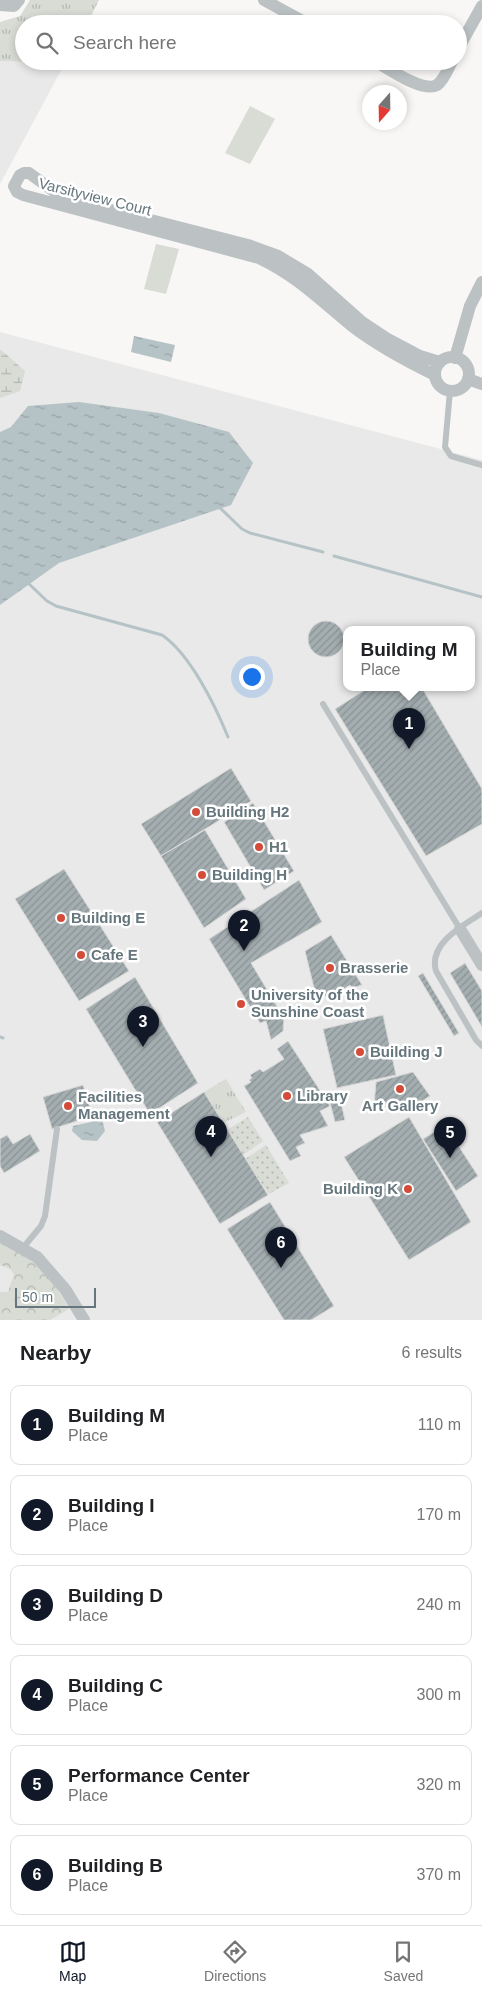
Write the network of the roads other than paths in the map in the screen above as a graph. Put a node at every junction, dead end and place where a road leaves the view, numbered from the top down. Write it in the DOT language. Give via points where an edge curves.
graph roads {
  1 [pos="264,0"];
  2 [pos="17,3"];
  3 [pos="0,5"];
  4 [pos="482,6"];
  5 [pos="292,15"];
  6 [pos="467,33"];
  7 [pos="392,70"];
  8 [pos="447,70"];
  9 [pos="68,203"];
  10 [pos="305,278"];
  11 [pos="482,282"];
  12 [pos="455,358"];
  13 [pos="440,362"];
  14 [pos="435,375"];
  15 [pos="468,380"];
  16 [pos="482,384"];
  17 [pos="450,390"];
  18 [pos="482,465"];
  19 [pos="323,704"];
  20 [pos="482,913"];
  21 [pos="460,930"];
  22 [pos="482,966"];
  23 [pos="482,1046"];
  24 [pos="57,1129"];
  25 [pos="0,1236"];
  26 [pos="22,1249"];
  27 [pos="84,1320"];
  1 -- 5 [label="street"];
  2 -- 3 [label="street"];
  4 -- 6 [label="street"];
  7 -- 8 [label="street" via="428,87 439,83"];
  9 -- 10 [label="street, Varsityview Court" via="184,233 248,245 278,256"];
  10 -- 13 [label="street, Varsityview Court" via="386,338 420,356"];
  10 -- 14 [label="street, Varsityview Court" via="352,326 382,348"];
  11 -- 12 [label="street" via="470,306"];
  12 -- 13 [label="street"];
  12 -- 15 [label="street" via="467,366"];
  13 -- 14 [label="street"];
  14 -- 17 [label="street" via="440,386"];
  15 -- 16 [label="street"];
  15 -- 17 [label="street" via="461,388"];
  17 -- 18 [label="lane" via="445,447 451,456"];
  19 -- 21 [label="lane"];
  20 -- 21 [label="lane"];
  21 -- 22 [label="street"];
  21 -- 23 [label="lane" via="438,948 435,966"];
  24 -- 26 [label="lane" via="45,1216"];
  25 -- 26 [label="street"];
  26 -- 27 [label="street" via="38,1257 54,1275"];
}
